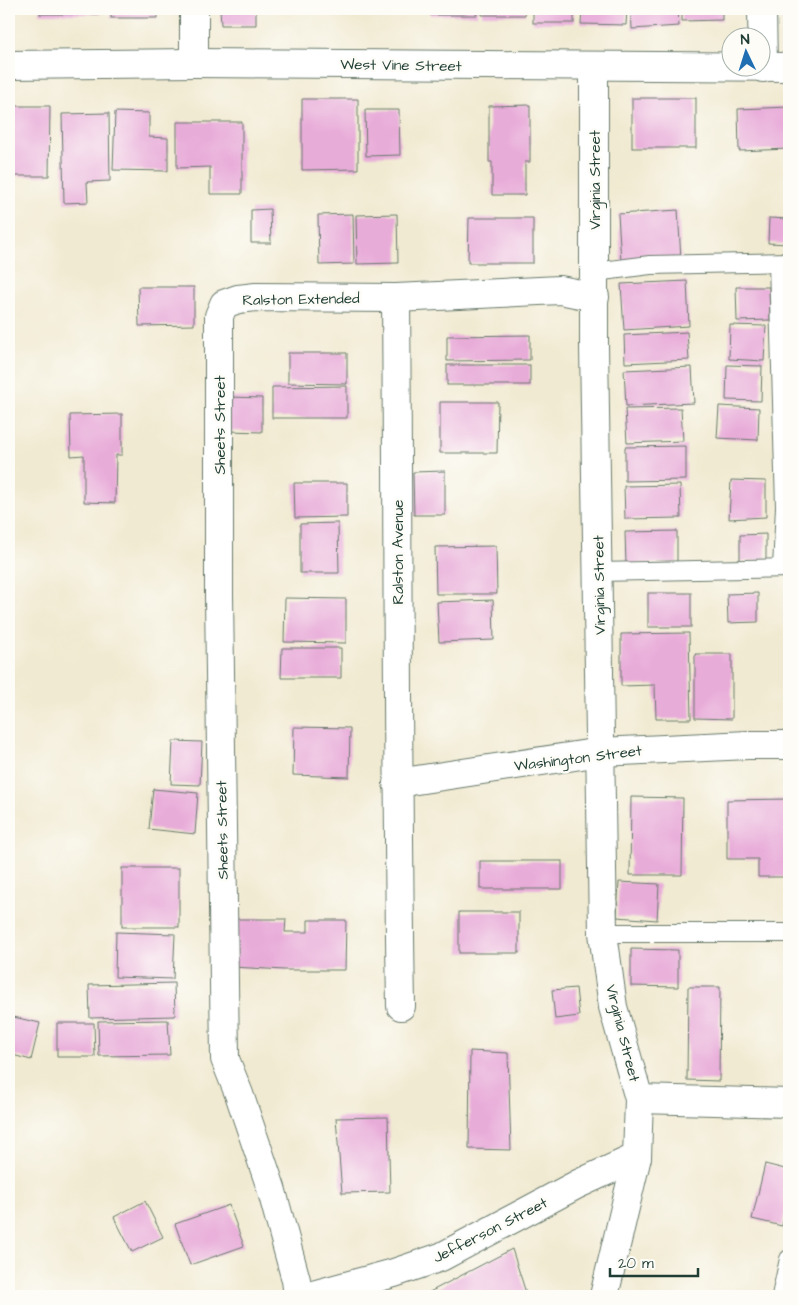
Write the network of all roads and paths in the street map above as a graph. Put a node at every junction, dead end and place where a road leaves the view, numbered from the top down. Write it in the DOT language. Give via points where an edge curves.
graph roads {
  1 [pos="194,9"];
  2 [pos="762,9"];
  3 [pos="762,28"];
  4 [pos="194,63"];
  5 [pos="11,65"];
  6 [pos="594,66"];
  7 [pos="789,67"];
  8 [pos="720,68"];
  9 [pos="770,68"];
  10 [pos="784,263"];
  11 [pos="595,284"];
  12 [pos="396,298"];
  13 [pos="220,352"];
  14 [pos="786,568"];
  15 [pos="598,572"];
  16 [pos="789,745"];
  17 [pos="601,752"];
  18 [pos="397,783"];
  19 [pos="604,933"];
  20 [pos="789,933"];
  21 [pos="401,1006"];
  22 [pos="639,1099"];
  23 [pos="789,1103"];
  24 [pos="637,1157"];
  25 [pos="789,1259"];
  26 [pos="392,1285"];
  27 [pos="298,1296"];
  28 [pos="309,1296"];
  29 [pos="604,1296"];
  30 [pos="781,1296"];
  1 -- 4 [label="street"];
  2 -- 3 [label="street"];
  4 -- 5 [label="street, West Vine Street"];
  4 -- 6 [label="street, West Vine Street"];
  6 -- 8 [label="street, West Vine Street"];
  6 -- 11 [label="street, Virginia Street"];
  7 -- 9 [label="street, West Vine Street"];
  10 -- 11 [label="lane" via="650,265"];
  10 -- 14 [label="lane"];
  11 -- 12 [label="street" via="560,290"];
  11 -- 15 [label="street, Virginia Street"];
  12 -- 13 [label="street, Ralston Extended" via="238,299 224,304 219,316"];
  12 -- 18 [label="street, Ralston Avenue"];
  13 -- 27 [label="street, Sheets Street" via="224,1059 271,1188"];
  14 -- 15 [label="lane"];
  15 -- 17 [label="street, Virginia Street"];
  16 -- 17 [label="street, Washington Street"];
  17 -- 18 [label="street, Washington Street"];
  17 -- 19 [label="street, Virginia Street"];
  18 -- 21 [label="street, Ralston Avenue"];
  19 -- 20 [label="lane"];
  19 -- 22 [label="street, Virginia Street" via="613,1007"];
  22 -- 23 [label="street"];
  22 -- 24 [label="street, Virginia Street"];
  24 -- 26 [label="street, Jefferson Street" via="578,1184"];
  24 -- 29 [label="street"];
  25 -- 30 [label="lane"];
  26 -- 28 [label="street, Jefferson Street"];
}
